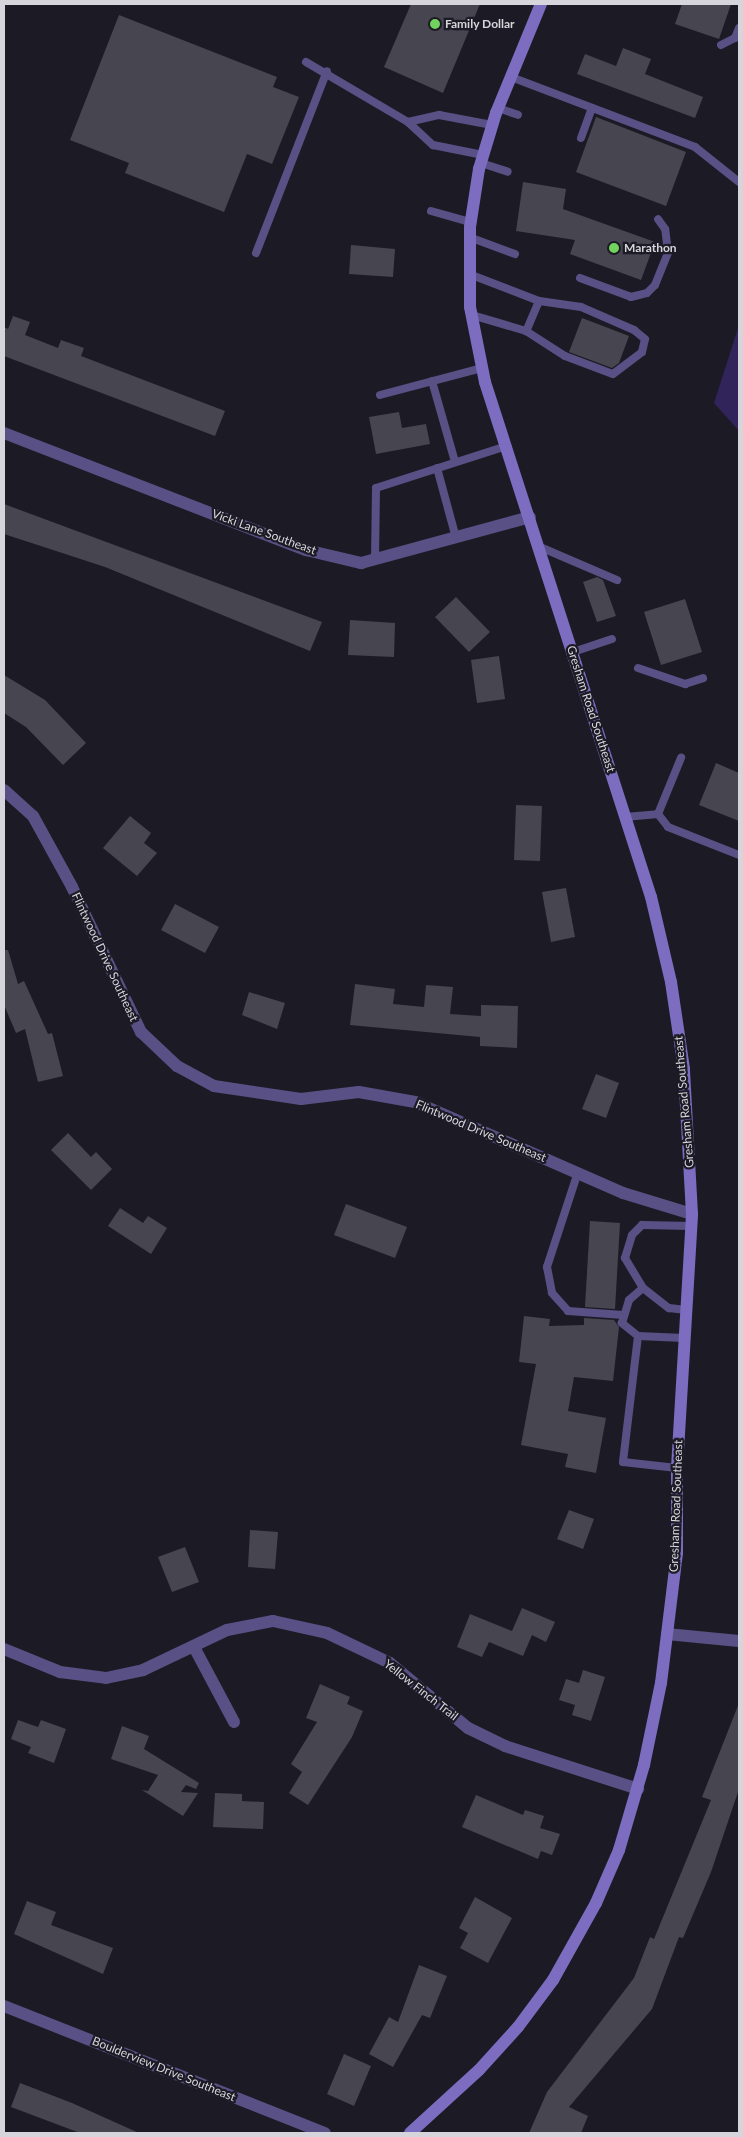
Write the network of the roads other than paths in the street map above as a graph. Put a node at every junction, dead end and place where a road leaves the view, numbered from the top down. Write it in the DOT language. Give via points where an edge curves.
graph roads {
  1 [pos="541,4"];
  2 [pos="739,28"];
  3 [pos="721,45"];
  4 [pos="306,62"];
  5 [pos="327,71"];
  6 [pos="511,77"];
  7 [pos="498,108"];
  8 [pos="592,108"];
  9 [pos="518,115"];
  10 [pos="408,122"];
  11 [pos="492,125"];
  12 [pos="581,138"];
  13 [pos="482,159"];
  14 [pos="508,172"];
  15 [pos="739,182"];
  16 [pos="431,210"];
  17 [pos="658,219"];
  18 [pos="470,222"];
  19 [pos="469,237"];
  20 [pos="256,253"];
  21 [pos="515,254"];
  22 [pos="469,274"];
  23 [pos="580,278"];
  24 [pos="539,301"];
  25 [pos="472,315"];
  26 [pos="526,331"];
  27 [pos="482,368"];
  28 [pos="432,381"];
  29 [pos="380,395"];
  30 [pos="4,433"];
  31 [pos="507,446"];
  32 [pos="455,462"];
  33 [pos="438,468"];
  34 [pos="530,517"];
  35 [pos="456,538"];
  36 [pos="540,546"];
  37 [pos="375,560"];
  38 [pos="617,580"];
  39 [pos="612,639"];
  40 [pos="573,652"];
  41 [pos="638,668"];
  42 [pos="703,678"];
  43 [pos="681,758"];
  44 [pos="4,790"];
  45 [pos="658,814"];
  46 [pos="626,817"];
  47 [pos="739,855"];
  48 [pos="578,1172"];
  49 [pos="692,1220"];
  50 [pos="642,1288"];
  51 [pos="686,1310"];
  52 [pos="623,1315"];
  53 [pos="638,1336"];
  54 [pos="684,1338"];
  55 [pos="677,1468"];
  56 [pos="667,1634"];
  57 [pos="739,1641"];
  58 [pos="194,1647"];
  59 [pos="4,1649"];
  60 [pos="234,1722"];
  61 [pos="638,1789"];
  62 [pos="4,2006"];
  63 [pos="325,2133"];
  64 [pos="410,2133"];
  1 -- 6 [label="street, Gresham Road Southeast"];
  2 -- 3 [label="lane" via="735,38"];
  4 -- 5 [label="lane"];
  5 -- 10 [label="lane" via="369,102"];
  5 -- 20 [label="lane"];
  6 -- 7 [label="street, Gresham Road Southeast"];
  6 -- 8 [label="lane"];
  7 -- 9 [label="lane"];
  7 -- 11 [label="street, Gresham Road Southeast"];
  8 -- 12 [label="lane"];
  8 -- 15 [label="lane" via="695,147"];
  10 -- 11 [label="lane" via="439,115"];
  10 -- 13 [label="lane" via="432,145"];
  11 -- 13 [label="street, Gresham Road Southeast"];
  13 -- 14 [label="lane"];
  13 -- 18 [label="street, Gresham Road Southeast"];
  16 -- 18 [label="lane"];
  17 -- 23 [label="lane" via="665,229 668,252 656,285 647,293 630,297"];
  18 -- 19 [label="street, Gresham Road Southeast"];
  19 -- 21 [label="lane"];
  19 -- 22 [label="street, Gresham Road Southeast"];
  22 -- 24 [label="lane"];
  22 -- 25 [label="street, Gresham Road Southeast"];
  24 -- 26 [label="lane"];
  24 -- 26 [label="lane" via="581,308 634,330 645,339 642,352 613,374 565,356"];
  25 -- 26 [label="lane"];
  25 -- 27 [label="street, Gresham Road Southeast"];
  27 -- 28 [label="lane"];
  27 -- 31 [label="street, Gresham Road Southeast"];
  28 -- 29 [label="lane"];
  28 -- 32 [label="lane"];
  30 -- 37 [label="street, Vicki Lane Southeast" via="306,550 361,563"];
  31 -- 32 [label="lane"];
  31 -- 34 [label="street, Gresham Road Southeast"];
  32 -- 33 [label="lane"];
  33 -- 35 [label="lane"];
  33 -- 37 [label="lane" via="376,488"];
  34 -- 35 [label="street, Vicki Lane Southeast"];
  34 -- 36 [label="street, Gresham Road Southeast"];
  35 -- 37 [label="street, Vicki Lane Southeast"];
  36 -- 38 [label="lane"];
  36 -- 40 [label="street, Gresham Road Southeast"];
  39 -- 40 [label="lane"];
  40 -- 46 [label="street, Gresham Road Southeast"];
  41 -- 42 [label="lane" via="685,684"];
  43 -- 45 [label="lane"];
  44 -- 48 [label="street, Flintwood Drive Southeast" via="37,824 72,887 141,1032 177,1066 214,1086 301,1099 360,1092 415,1102"];
  45 -- 46 [label="lane"];
  45 -- 47 [label="lane" via="668,827"];
  46 -- 49 [label="street, Gresham Road Southeast" via="651,897 671,982 684,1069"];
  48 -- 49 [label="street, Flintwood Drive Southeast"];
  48 -- 52 [label="lane" via="547,1267 552,1293 568,1311"];
  49 -- 50 [label="lane" via="642,1225 632,1236 625,1258"];
  49 -- 51 [label="street, Gresham Road Southeast"];
  50 -- 51 [label="lane" via="669,1308"];
  50 -- 52 [label="lane" via="629,1300"];
  51 -- 54 [label="street, Gresham Road Southeast"];
  52 -- 53 [label="lane" via="622,1323"];
  53 -- 54 [label="lane"];
  53 -- 55 [label="lane" via="623,1462"];
  54 -- 55 [label="street, Gresham Road Southeast"];
  55 -- 56 [label="street, Gresham Road Southeast" via="677,1553"];
  56 -- 57 [label="street"];
  56 -- 61 [label="street, Gresham Road Southeast" via="661,1683"];
  58 -- 59 [label="street, Yellow Finch Trail" via="143,1670 106,1678 60,1672"];
  58 -- 60 [label="street"];
  58 -- 61 [label="street, Yellow Finch Trail" via="227,1630 274,1621 327,1632 390,1663 468,1728 505,1746"];
  61 -- 64 [label="street, Gresham Road Southeast" via="619,1850 596,1904 553,1980 478,2070"];
  62 -- 63 [label="street, Boulderview Drive Southeast"];
}
